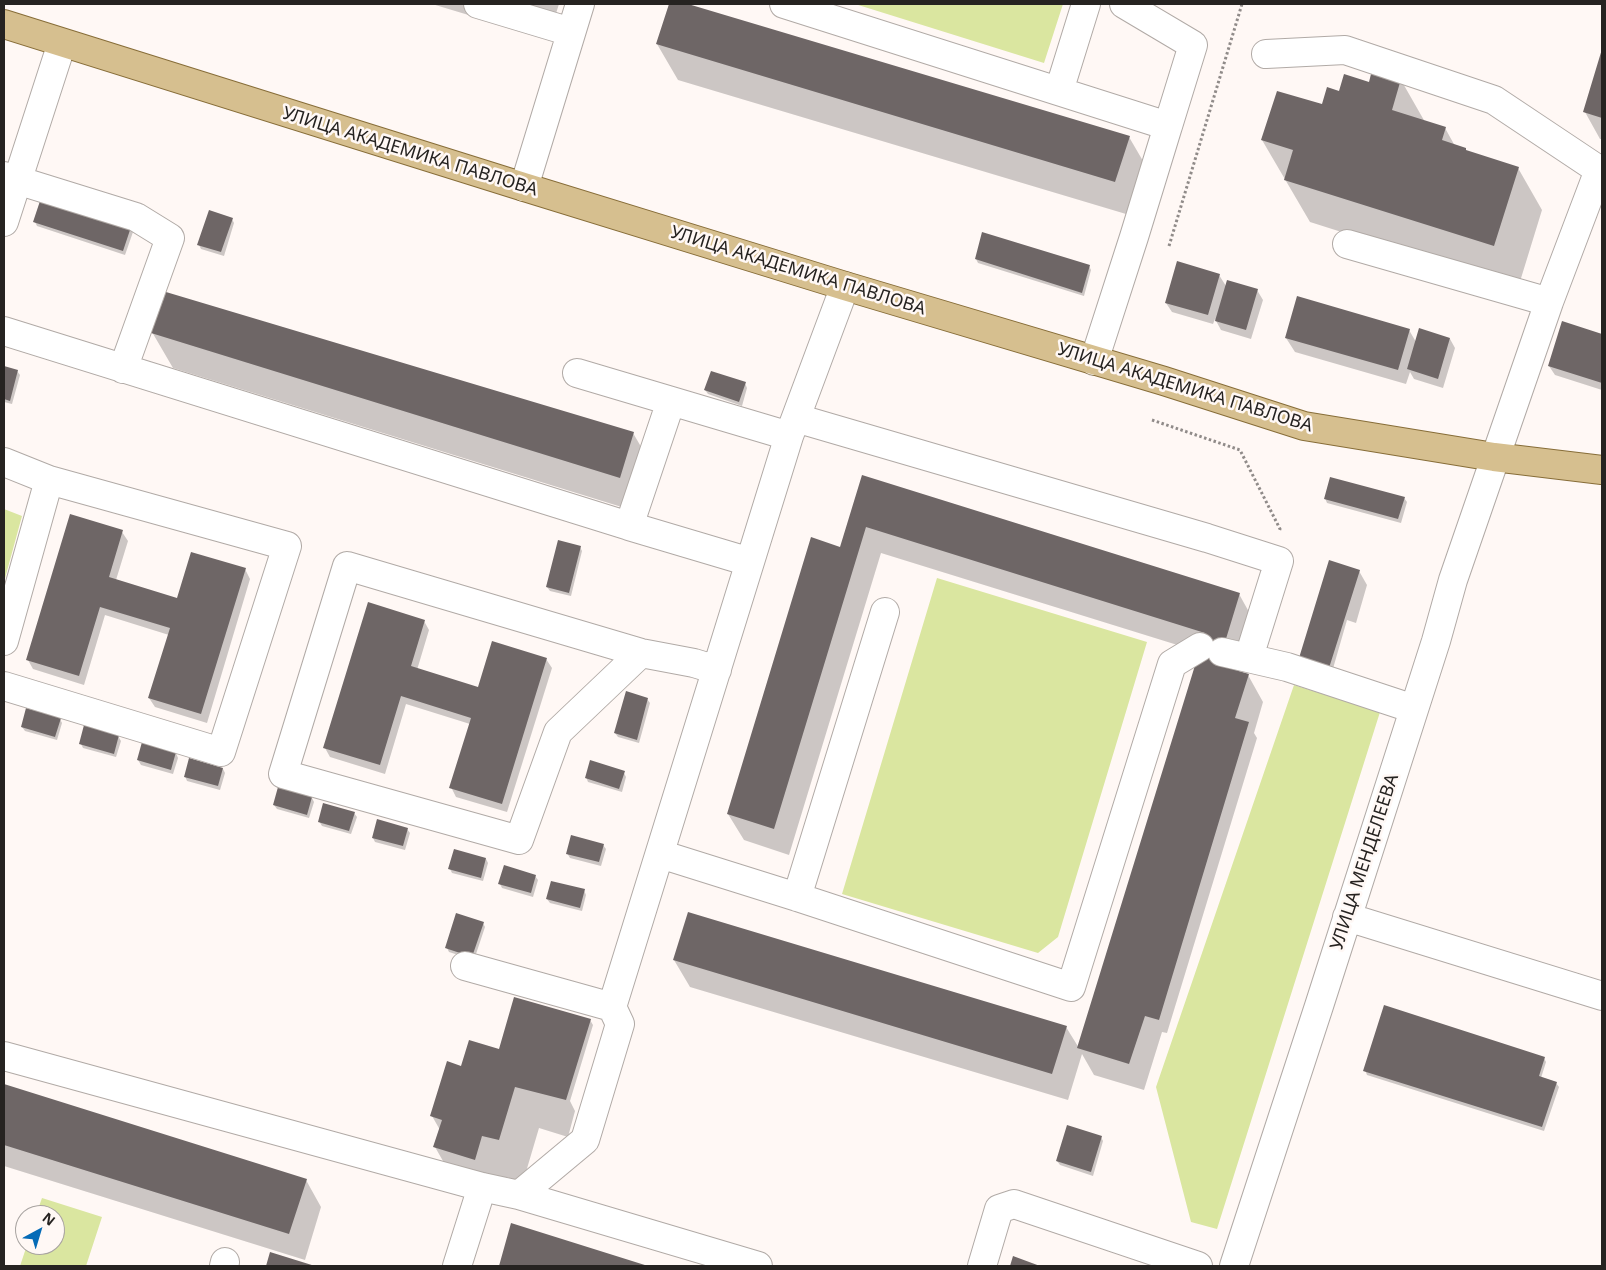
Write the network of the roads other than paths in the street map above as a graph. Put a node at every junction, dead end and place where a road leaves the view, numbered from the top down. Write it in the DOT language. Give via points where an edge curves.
graph roads {
  1 [pos="478,4"];
  2 [pos="580,4"];
  3 [pos="784,4"];
  4 [pos="1086,4"];
  5 [pos="1124,4"];
  6 [pos="4,24"];
  7 [pos="571,32"];
  8 [pos="62,43"];
  9 [pos="1266,54"];
  10 [pos="1059,91"];
  11 [pos="1168,126"];
  12 [pos="1600,170"];
  13 [pos="11,179"];
  14 [pos="524,188"];
  15 [pos="4,222"];
  16 [pos="1347,244"];
  17 [pos="845,286"];
  18 [pos="1549,302"];
  19 [pos="4,332"];
  20 [pos="1094,361"];
  21 [pos="123,369"];
  22 [pos="577,373"];
  23 [pos="672,401"];
  24 [pos="793,427"];
  25 [pos="1494,457"];
  26 [pos="4,462"];
  27 [pos="1602,470"];
  28 [pos="49,480"];
  29 [pos="629,526"];
  30 [pos="750,562"];
  31 [pos="885,612"];
  32 [pos="4,641"];
  33 [pos="640,654"];
  34 [pos="1249,657"];
  35 [pos="717,670"];
  36 [pos="4,686"];
  37 [pos="1414,709"];
  38 [pos="660,854"];
  39 [pos="797,897"];
  40 [pos="1347,916"];
  41 [pos="465,966"];
  42 [pos="1602,996"];
  43 [pos="612,1007"];
  44 [pos="4,1056"];
  45 [pos="482,1187"];
  46 [pos="519,1195"];
  47 [pos="457,1266"];
  48 [pos="758,1266"];
  49 [pos="982,1266"];
  50 [pos="1198,1266"];
  51 [pos="1234,1266"];
  1 -- 7 [label="street"];
  2 -- 7 [label="street"];
  3 -- 10 [label="street"];
  4 -- 10 [label="street"];
  5 -- 11 [label="street" via="1193,45"];
  6 -- 8 [label="main road, УЛИЦА АКАДЕМИКА ПАВЛОВА"];
  7 -- 14 [label="street"];
  8 -- 13 [label="street"];
  8 -- 14 [label="main road, УЛИЦА АКАДЕМИКА ПАВЛОВА"];
  9 -- 12 [label="street" via="1345,50 1494,100"];
  10 -- 11 [label="street"];
  11 -- 20 [label="street"];
  12 -- 18 [label="street, УЛИЦА МЕНДЕЛЕЕВА"];
  13 -- 15 [label="street"];
  13 -- 21 [label="street" via="136,217 170,238"];
  14 -- 17 [label="main road, УЛИЦА АКАДЕМИКА ПАВЛОВА"];
  16 -- 18 [label="street"];
  17 -- 20 [label="main road, УЛИЦА АКАДЕМИКА ПАВЛОВА"];
  17 -- 24 [label="street"];
  18 -- 25 [label="street, УЛИЦА МЕНДЕЛЕЕВА"];
  19 -- 21 [label="street"];
  20 -- 25 [label="main road, УЛИЦА АКАДЕМИКА ПАВЛОВА" via="1304,426"];
  21 -- 29 [label="street"];
  22 -- 23 [label="street"];
  23 -- 24 [label="street"];
  23 -- 29 [label="street"];
  24 -- 30 [label="street"];
  24 -- 34 [label="street" via="1207,538 1279,561"];
  25 -- 27 [label="main road, УЛИЦА АКАДЕМИКА ПАВЛОВА"];
  25 -- 37 [label="street, УЛИЦА МЕНДЕЛЕЕВА" via="1452,580"];
  26 -- 28 [label="street"];
  28 -- 32 [label="street"];
  28 -- 36 [label="street" via="287,546 221,752"];
  29 -- 30 [label="street"];
  30 -- 35 [label="street"];
  31 -- 39 [label="street"];
  33 -- 33 [label="street" via="347,566 283,774 519,840 558,732"];
  33 -- 35 [label="street"];
  34 -- 37 [label="street"];
  34 -- 39 [label="street" via="1211,650 1172,664 1071,987"];
  35 -- 38 [label="street"];
  37 -- 40 [label="street, УЛИЦА МЕНДЕЛЕЕВА"];
  38 -- 39 [label="street"];
  38 -- 43 [label="street"];
  40 -- 42 [label="street"];
  40 -- 51 [label="street, УЛИЦА МЕНДЕЛЕЕВА"];
  41 -- 43 [label="street"];
  43 -- 46 [label="street" via="620,1024 585,1140"];
  44 -- 45 [label="street"];
  45 -- 46 [label="street"];
  45 -- 47 [label="street"];
  46 -- 48 [label="street"];
  49 -- 50 [label="street" via="999,1209 1014,1204"];
}
